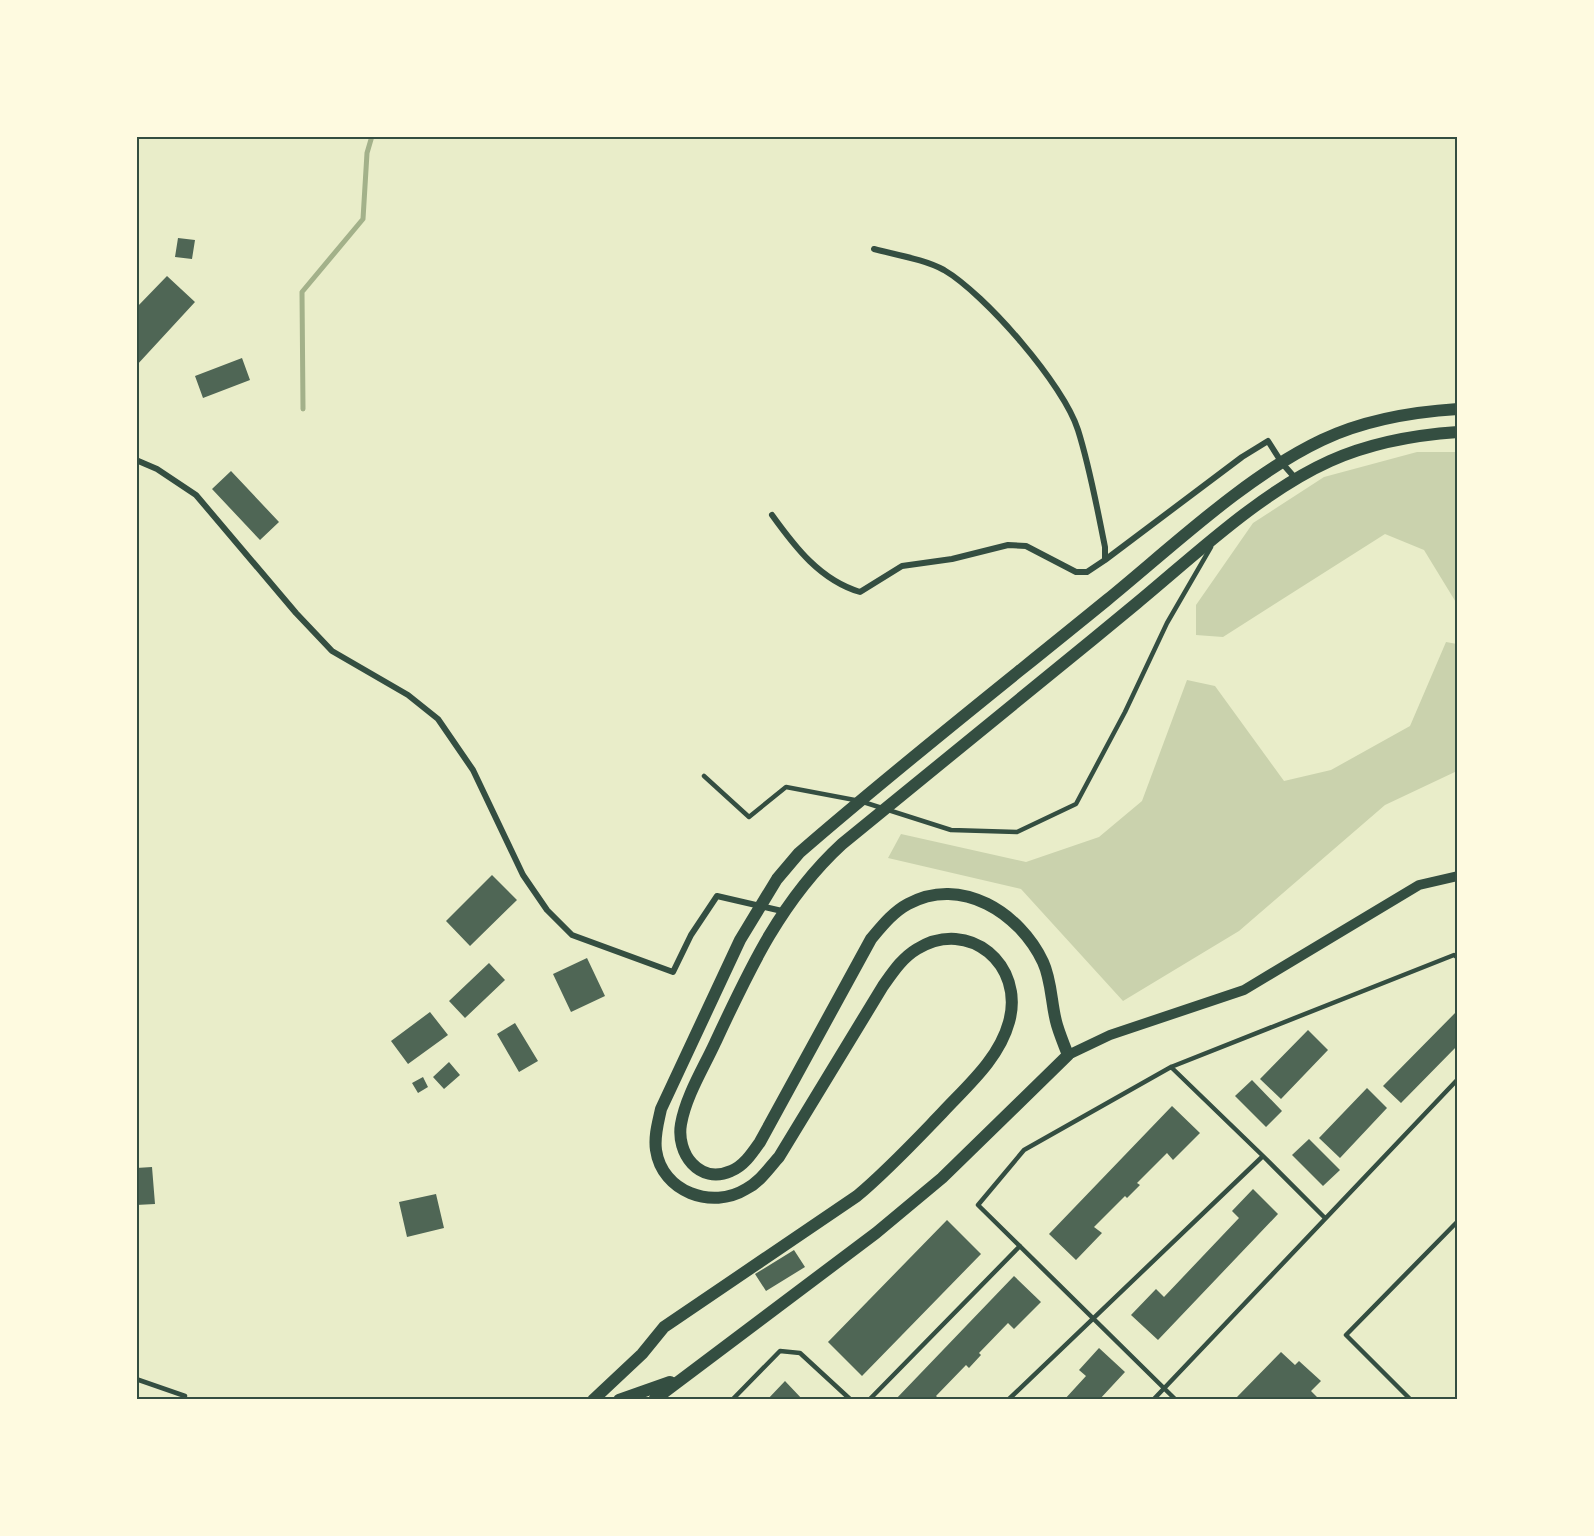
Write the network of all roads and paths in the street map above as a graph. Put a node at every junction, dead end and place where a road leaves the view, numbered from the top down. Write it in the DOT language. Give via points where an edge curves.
graph roads {
  1 [pos="874,249"];
  2 [pos="1458,409"];
  3 [pos="1458,432"];
  4 [pos="136,460"];
  5 [pos="1282,463"];
  6 [pos="1296,479"];
  7 [pos="772,515"];
  8 [pos="1216,539"];
  9 [pos="1105,560"];
  10 [pos="704,776"];
  11 [pos="860,801"];
  12 [pos="886,808"];
  13 [pos="1458,876"];
  14 [pos="760,904"];
  15 [pos="782,911"];
  16 [pos="1458,958"];
  17 [pos="1068,1055"];
  18 [pos="1171,1067"];
  19 [pos="1458,1079"];
  20 [pos="1263,1156"];
  21 [pos="1325,1218"];
  22 [pos="1458,1221"];
  23 [pos="1020,1246"];
  24 [pos="1092,1317"];
  25 [pos="136,1379"];
  26 [pos="680,1379"];
  27 [pos="1164,1388"];
  28 [pos="185,1396"];
  29 [pos="593,1400"];
  30 [pos="619,1400"];
  31 [pos="654,1400"];
  32 [pos="732,1400"];
  33 [pos="851,1400"];
  34 [pos="869,1400"];
  35 [pos="1008,1400"];
  36 [pos="1153,1400"];
  37 [pos="1176,1400"];
  38 [pos="1411,1400"];
  1 -- 9 [label="street" via="943,270 984,304 1047,375 1078,429"];
  2 -- 5 [label="main road" via="1398,415 1362,424"];
  3 -- 6 [label="main road" via="1361,449"];
  4 -- 14 [label="street" via="196,495 332,651 408,695 438,719 473,770 523,875 547,910 572,934 673,972 717,896"];
  5 -- 6 [label="street"];
  5 -- 9 [label="street" via="1268,441"];
  5 -- 11 [label="main road" via="1163,554"];
  6 -- 8 [label="main road"];
  7 -- 9 [label="street" via="800,553 838,582 860,592 902,566 1008,545 1026,546 1076,572 1087,572"];
  8 -- 12 [label="main road"];
  8 -- 12 [label="lane" via="1167,622 1076,804 1017,832 951,830"];
  10 -- 11 [label="lane" via="749,818 786,787"];
  11 -- 12 [label="lane"];
  11 -- 14 [label="main road" via="799,853"];
  12 -- 15 [label="main road" via="820,864"];
  13 -- 17 [label="street" via="1419,885 1244,990 1110,1035"];
  14 -- 15 [label="street"];
  14 -- 29 [label="main road" via="675,1076 657,1125 657,1152 663,1169 689,1194 707,1199 726,1198 747,1189 765,1174 883,986 899,964 917,949 953,939 990,952 1004,968 1011,987 1009,1022 987,1065 885,1173 664,1327 642,1354"];
  15 -- 17 [label="main road" via="749,970 687,1103 679,1139 683,1154 693,1167 710,1173 731,1171 748,1158 859,958 887,920 908,904 932,895 960,895 987,902 1011,917 1031,940 1044,964"];
  16 -- 18 [label="lane" via="1454,955"];
  17 -- 26 [label="main road" via="934,1185"];
  18 -- 20 [label="lane"];
  18 -- 23 [label="lane" via="1024,1150 978,1205"];
  19 -- 21 [label="lane"];
  20 -- 21 [label="lane"];
  20 -- 24 [label="lane"];
  21 -- 27 [label="lane"];
  22 -- 38 [label="lane" via="1346,1335"];
  23 -- 24 [label="lane"];
  23 -- 34 [label="lane"];
  24 -- 27 [label="lane"];
  24 -- 35 [label="lane"];
  25 -- 28 [label="lane"];
  26 -- 30 [label="main road"];
  26 -- 31 [label="main road"];
  27 -- 36 [label="lane"];
  27 -- 37 [label="lane"];
  32 -- 33 [label="lane" via="780,1351 800,1353"];
}
